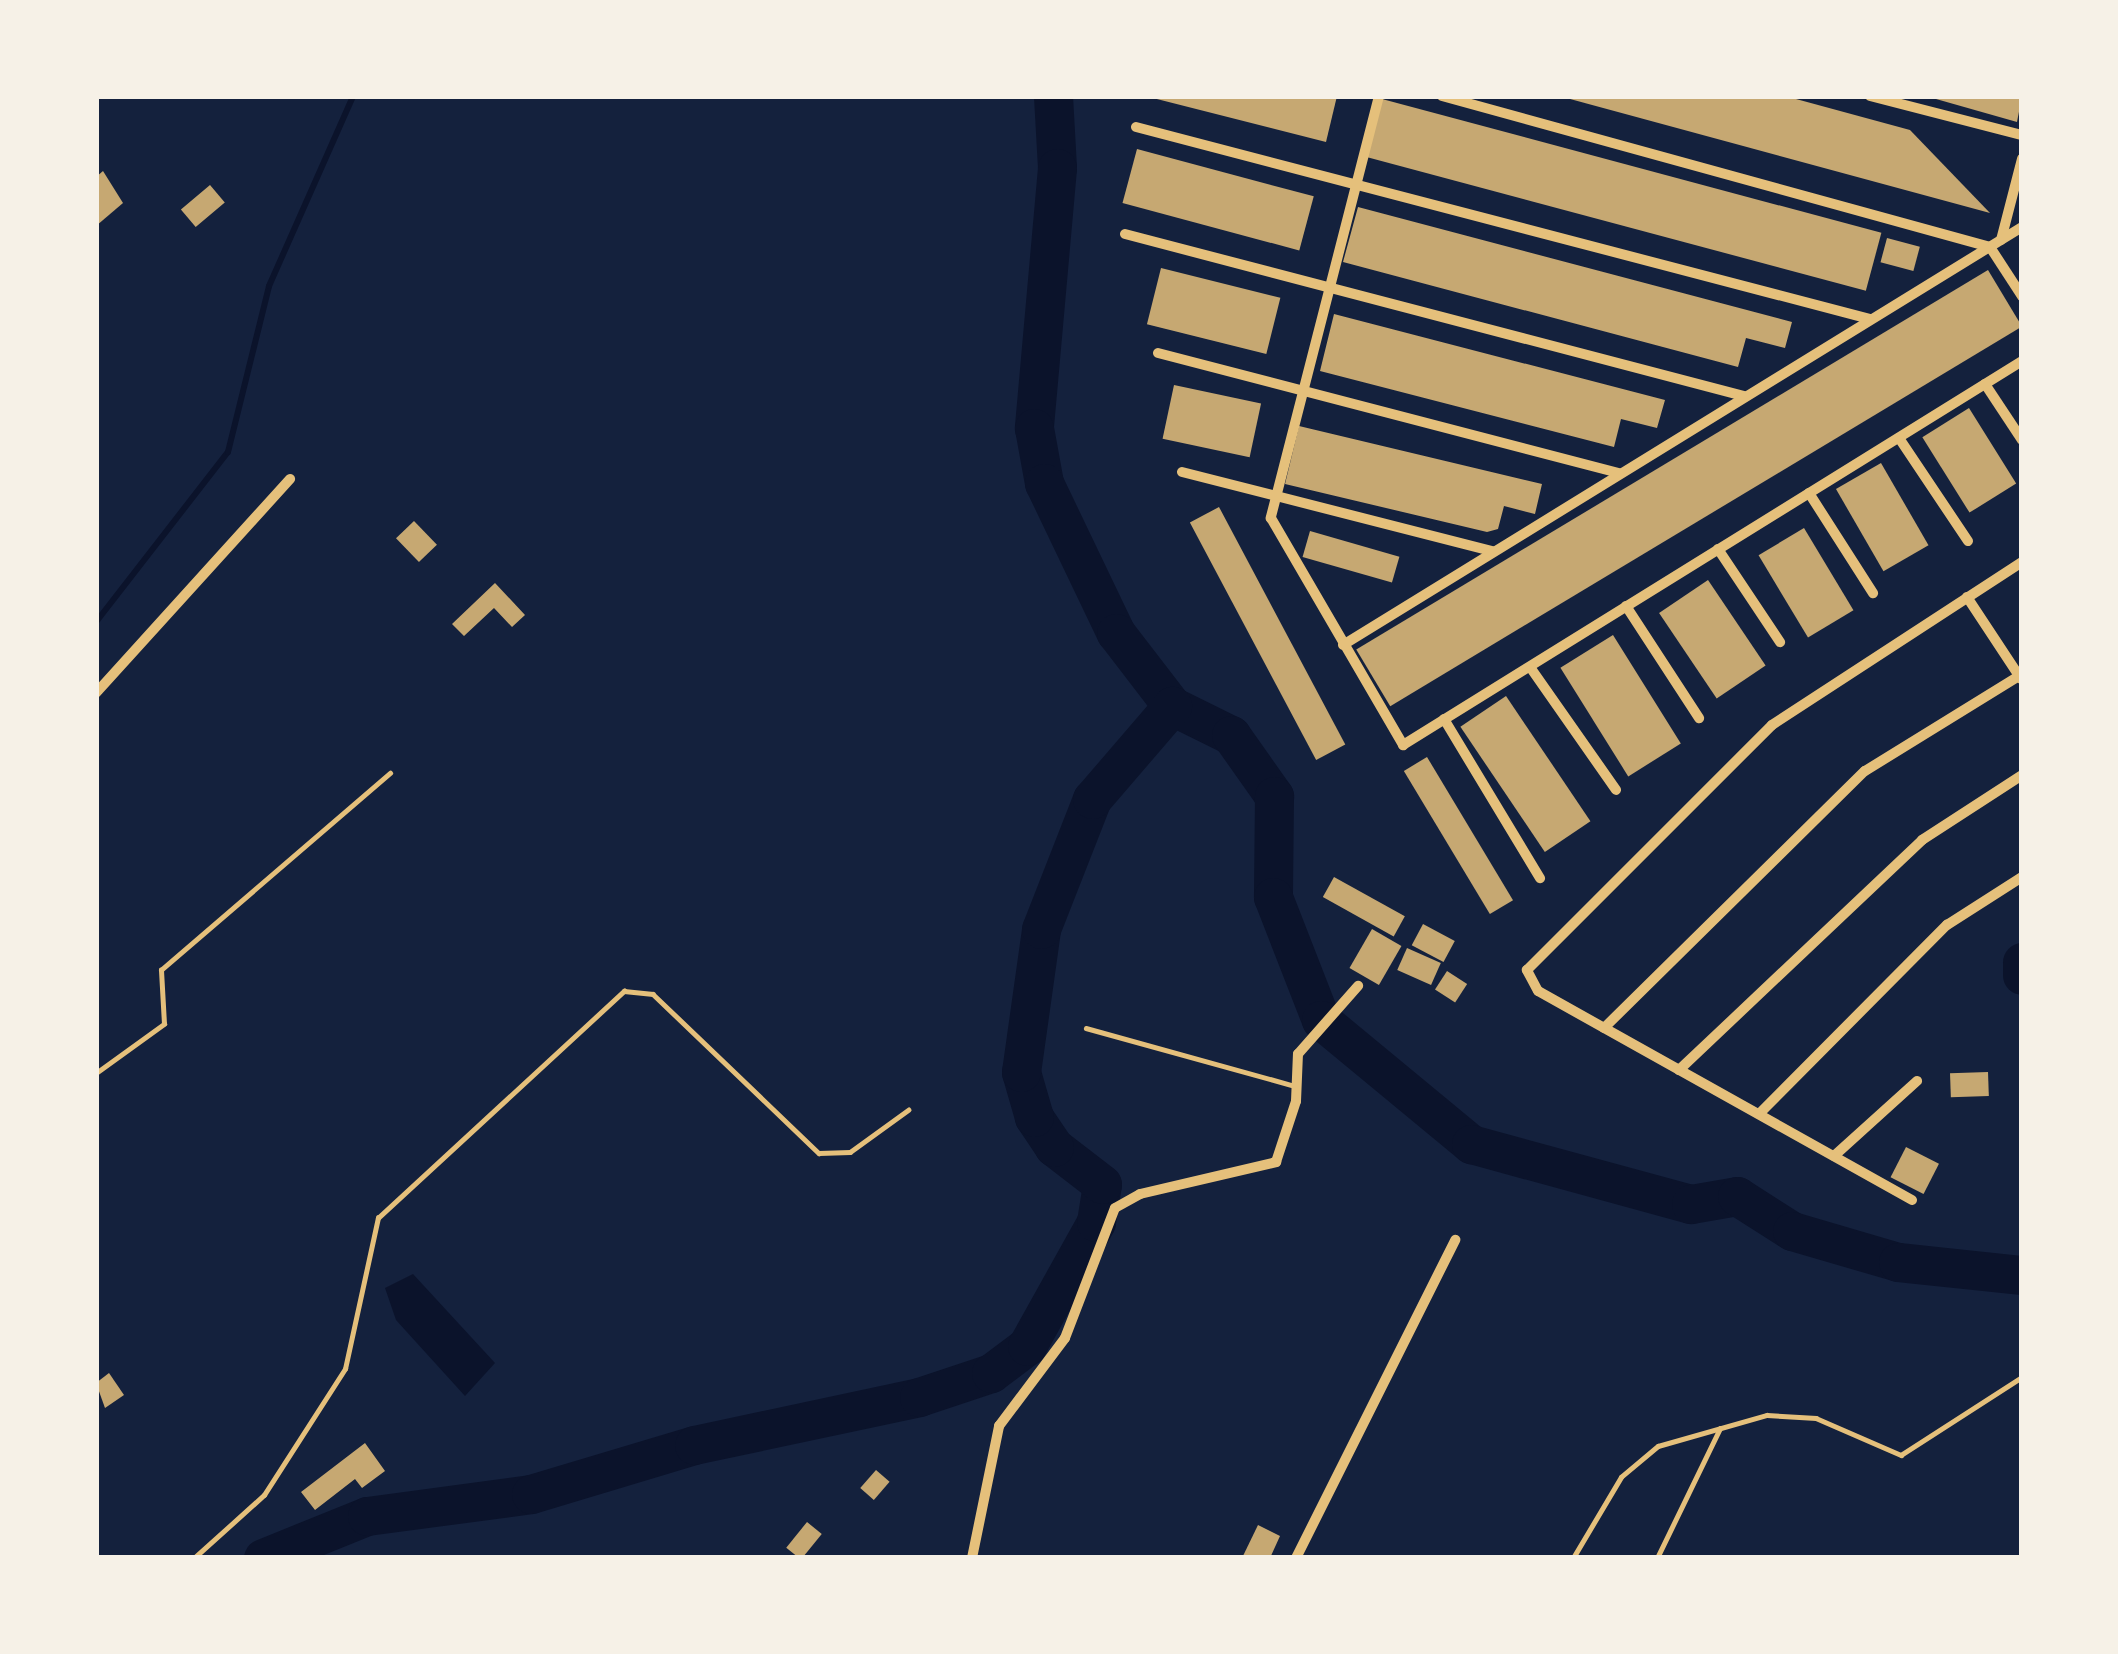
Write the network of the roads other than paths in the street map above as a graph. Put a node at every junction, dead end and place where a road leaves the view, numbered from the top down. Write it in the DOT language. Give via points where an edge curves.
graph roads {
  1 [pos="1379,96"];
  2 [pos="1442,96"];
  3 [pos="1870,96"];
  4 [pos="1136,127"];
  5 [pos="2022,135"];
  6 [pos="2022,159"];
  7 [pos="1356,183"];
  8 [pos="2022,227"];
  9 [pos="1125,234"];
  10 [pos="1995,244"];
  11 [pos="1329,287"];
  12 [pos="2022,296"];
  13 [pos="1870,319"];
  14 [pos="1158,353"];
  15 [pos="2022,361"];
  16 [pos="1985,384"];
  17 [pos="1302,391"];
  18 [pos="1744,397"];
  19 [pos="1898,438"];
  20 [pos="2022,440"];
  21 [pos="1182,472"];
  22 [pos="1620,473"];
  23 [pos="290,479"];
  24 [pos="1809,493"];
  25 [pos="1275,496"];
  26 [pos="1968,541"];
  27 [pos="1718,549"];
  28 [pos="1494,551"];
  29 [pos="2022,562"];
  30 [pos="1873,593"];
  31 [pos="1966,597"];
  32 [pos="1626,606"];
  33 [pos="1780,642"];
  34 [pos="1342,645"];
  35 [pos="1530,667"];
  36 [pos="2020,679"];
  37 [pos="96,693"];
  38 [pos="1699,718"];
  39 [pos="1444,719"];
  40 [pos="2022,775"];
  41 [pos="1616,790"];
  42 [pos="1540,878"];
  43 [pos="2022,878"];
  44 [pos="1358,986"];
  45 [pos="1086,1028"];
  46 [pos="1604,1028"];
  47 [pos="1679,1070"];
  48 [pos="1917,1081"];
  49 [pos="1298,1087"];
  50 [pos="908,1110"];
  51 [pos="1759,1114"];
  52 [pos="1834,1156"];
  53 [pos="1912,1200"];
  54 [pos="1455,1240"];
  55 [pos="194,1558"];
  56 [pos="971,1558"];
  57 [pos="1296,1558"];
  1 -- 7 [label="street"];
  2 -- 10 [label="street"];
  3 -- 5 [label="street"];
  4 -- 7 [label="street"];
  6 -- 10 [label="street"];
  7 -- 11 [label="street"];
  7 -- 13 [label="street"];
  8 -- 10 [label="street"];
  9 -- 11 [label="street"];
  10 -- 12 [label="street"];
  10 -- 13 [label="street"];
  11 -- 17 [label="street"];
  11 -- 18 [label="street"];
  13 -- 18 [label="street"];
  14 -- 17 [label="street"];
  15 -- 16 [label="street"];
  16 -- 19 [label="street"];
  16 -- 20 [label="street"];
  17 -- 22 [label="street"];
  17 -- 25 [label="street"];
  18 -- 22 [label="street"];
  19 -- 24 [label="street"];
  19 -- 26 [label="street"];
  21 -- 25 [label="street"];
  22 -- 28 [label="street"];
  23 -- 37 [label="street"];
  24 -- 27 [label="street"];
  24 -- 30 [label="street"];
  25 -- 28 [label="street"];
  25 -- 34 [label="street" via="1270,518"];
  27 -- 32 [label="street"];
  27 -- 33 [label="street"];
  28 -- 34 [label="street"];
  29 -- 31 [label="street"];
  31 -- 36 [label="street"];
  31 -- 46 [label="street" via="1772,724 1528,970 1538,991"];
  32 -- 35 [label="street"];
  32 -- 38 [label="street"];
  34 -- 39 [label="street" via="1403,745"];
  35 -- 39 [label="street"];
  35 -- 41 [label="street"];
  36 -- 46 [label="street" via="1865,771"];
  39 -- 42 [label="street"];
  40 -- 47 [label="street" via="1922,840"];
  43 -- 51 [label="street" via="1947,925"];
  44 -- 49 [label="street" via="1298,1054"];
  45 -- 49 [label="lane"];
  46 -- 47 [label="street"];
  47 -- 51 [label="street"];
  48 -- 52 [label="street"];
  49 -- 56 [label="street" via="1276,1162 1140,1194 1115,1208 1065,1338 998,1426"];
  50 -- 55 [label="lane" via="850,1152 820,1153 653,994 624,991 378,1218 345,1369 264,1495"];
  51 -- 52 [label="street"];
  52 -- 53 [label="street"];
  54 -- 57 [label="street"];
}
